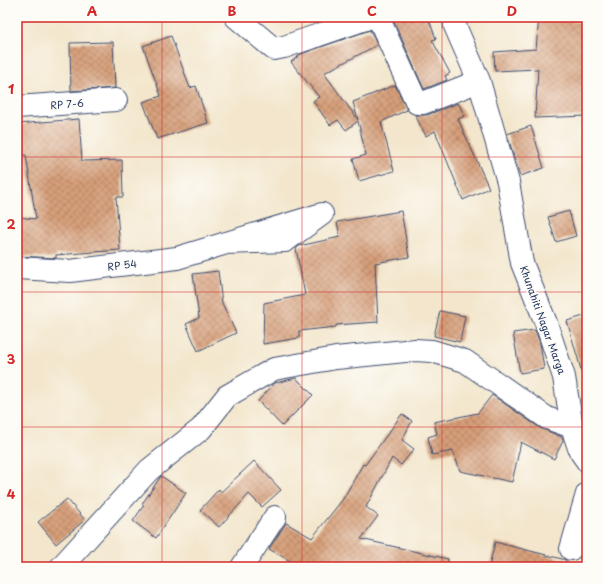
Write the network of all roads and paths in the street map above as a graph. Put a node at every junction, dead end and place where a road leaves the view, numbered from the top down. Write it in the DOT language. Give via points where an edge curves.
graph roads {
  1 [pos="236,17"];
  2 [pos="371,17"];
  3 [pos="378,17"];
  4 [pos="454,17"];
  5 [pos="479,81"];
  6 [pos="116,100"];
  7 [pos="17,108"];
  8 [pos="225,243"];
  9 [pos="17,268"];
  10 [pos="572,427"];
  11 [pos="587,461"];
  12 [pos="587,494"];
  13 [pos="275,517"];
  14 [pos="571,548"];
  15 [pos="61,567"];
  16 [pos="242,567"];
  1 -- 2 [label="street" via="274,49"];
  3 -- 5 [label="street" via="417,103 423,103"];
  4 -- 5 [label="street, Khunahiti Nagar Marga" via="455,26"];
  5 -- 10 [label="street, Khunahiti Nagar Marga" via="508,182 522,263 546,322 564,377"];
  6 -- 7 [label="street, RP 7-6"];
  8 -- 9 [label="street, RP 54" via="177,258 70,271"];
  10 -- 11 [label="street, Khunahiti Nagar Marga" via="580,451"];
  10 -- 15 [label="street" via="547,418 464,361 432,351 415,350 336,358 274,370 227,396 201,429 149,470"];
  12 -- 14 [label="street"];
  13 -- 16 [label="street"];
}
